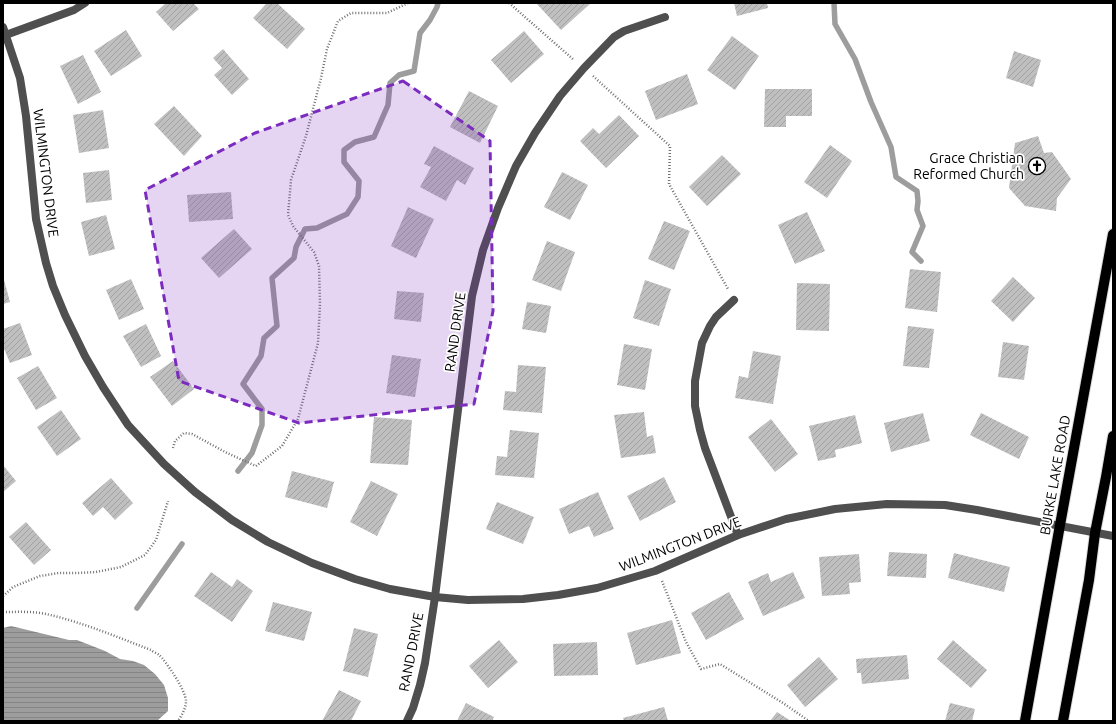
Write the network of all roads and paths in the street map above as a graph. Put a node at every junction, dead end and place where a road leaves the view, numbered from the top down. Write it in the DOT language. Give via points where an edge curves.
graph roads {
  1 [pos="85,3"];
  2 [pos="408,3"];
  3 [pos="509,3"];
  4 [pos="665,17"];
  5 [pos="3,27"];
  6 [pos="5,36"];
  7 [pos="584,68"];
  8 [pos="1113,234"];
  9 [pos="734,300"];
  10 [pos="1113,436"];
  11 [pos="173,448"];
  12 [pos="168,501"];
  13 [pos="1060,525"];
  14 [pos="1095,533"];
  15 [pos="738,535"];
  16 [pos="1113,536"];
  17 [pos="656,570"];
  18 [pos="3,596"];
  19 [pos="434,597"];
  20 [pos="3,612"];
  21 [pos="178,721"];
  22 [pos="407,721"];
  23 [pos="809,721"];
  24 [pos="1025,721"];
  25 [pos="1063,721"];
  1 -- 6 [label="street" via="74,10"];
  2 -- 11 [label="path" via="387,13 350,13 338,21 327,49 322,78 291,180 288,215 293,226 314,252 319,266 318,343 298,419 282,446 256,466 192,434 184,433"];
  3 -- 7 [label="path"];
  4 -- 7 [label="street, RAND DRIVE" via="614,37"];
  5 -- 6 [label="street, WILMINGTON DRIVE"];
  6 -- 19 [label="street, WILMINGTON DRIVE" via="20,78 36,219 53,286 85,356 128,424 164,464 195,492 232,520 268,542 354,579"];
  7 -- 9 [label="path" via="670,146 669,184"];
  7 -- 19 [label="street, RAND DRIVE" via="560,96 520,159 483,250 472,296"];
  8 -- 13 [label="main road, BURKE LAKE ROAD"];
  9 -- 15 [label="street" via="710,326 702,343 695,381 696,406 702,436"];
  10 -- 14 [label="main road"];
  12 -- 18 [label="path" via="156,540 145,555 121,567 96,572 40,576 13,587"];
  13 -- 14 [label="street, WILMINGTON DRIVE"];
  13 -- 15 [label="street, WILMINGTON DRIVE" via="945,505 887,504 836,509 786,519"];
  13 -- 24 [label="main road, BURKE LAKE ROAD"];
  14 -- 16 [label="street, WILMINGTON DRIVE"];
  14 -- 25 [label="main road"];
  15 -- 17 [label="street, WILMINGTON DRIVE"];
  17 -- 19 [label="street, WILMINGTON DRIVE" via="597,588 558,595 476,600"];
  17 -- 23 [label="path" via="686,642 701,669 720,664"];
  19 -- 22 [label="street, RAND DRIVE" via="425,663"];
  20 -- 21 [label="path" via="29,612 65,619 151,650 159,655 182,688 186,700 184,711"];
}
